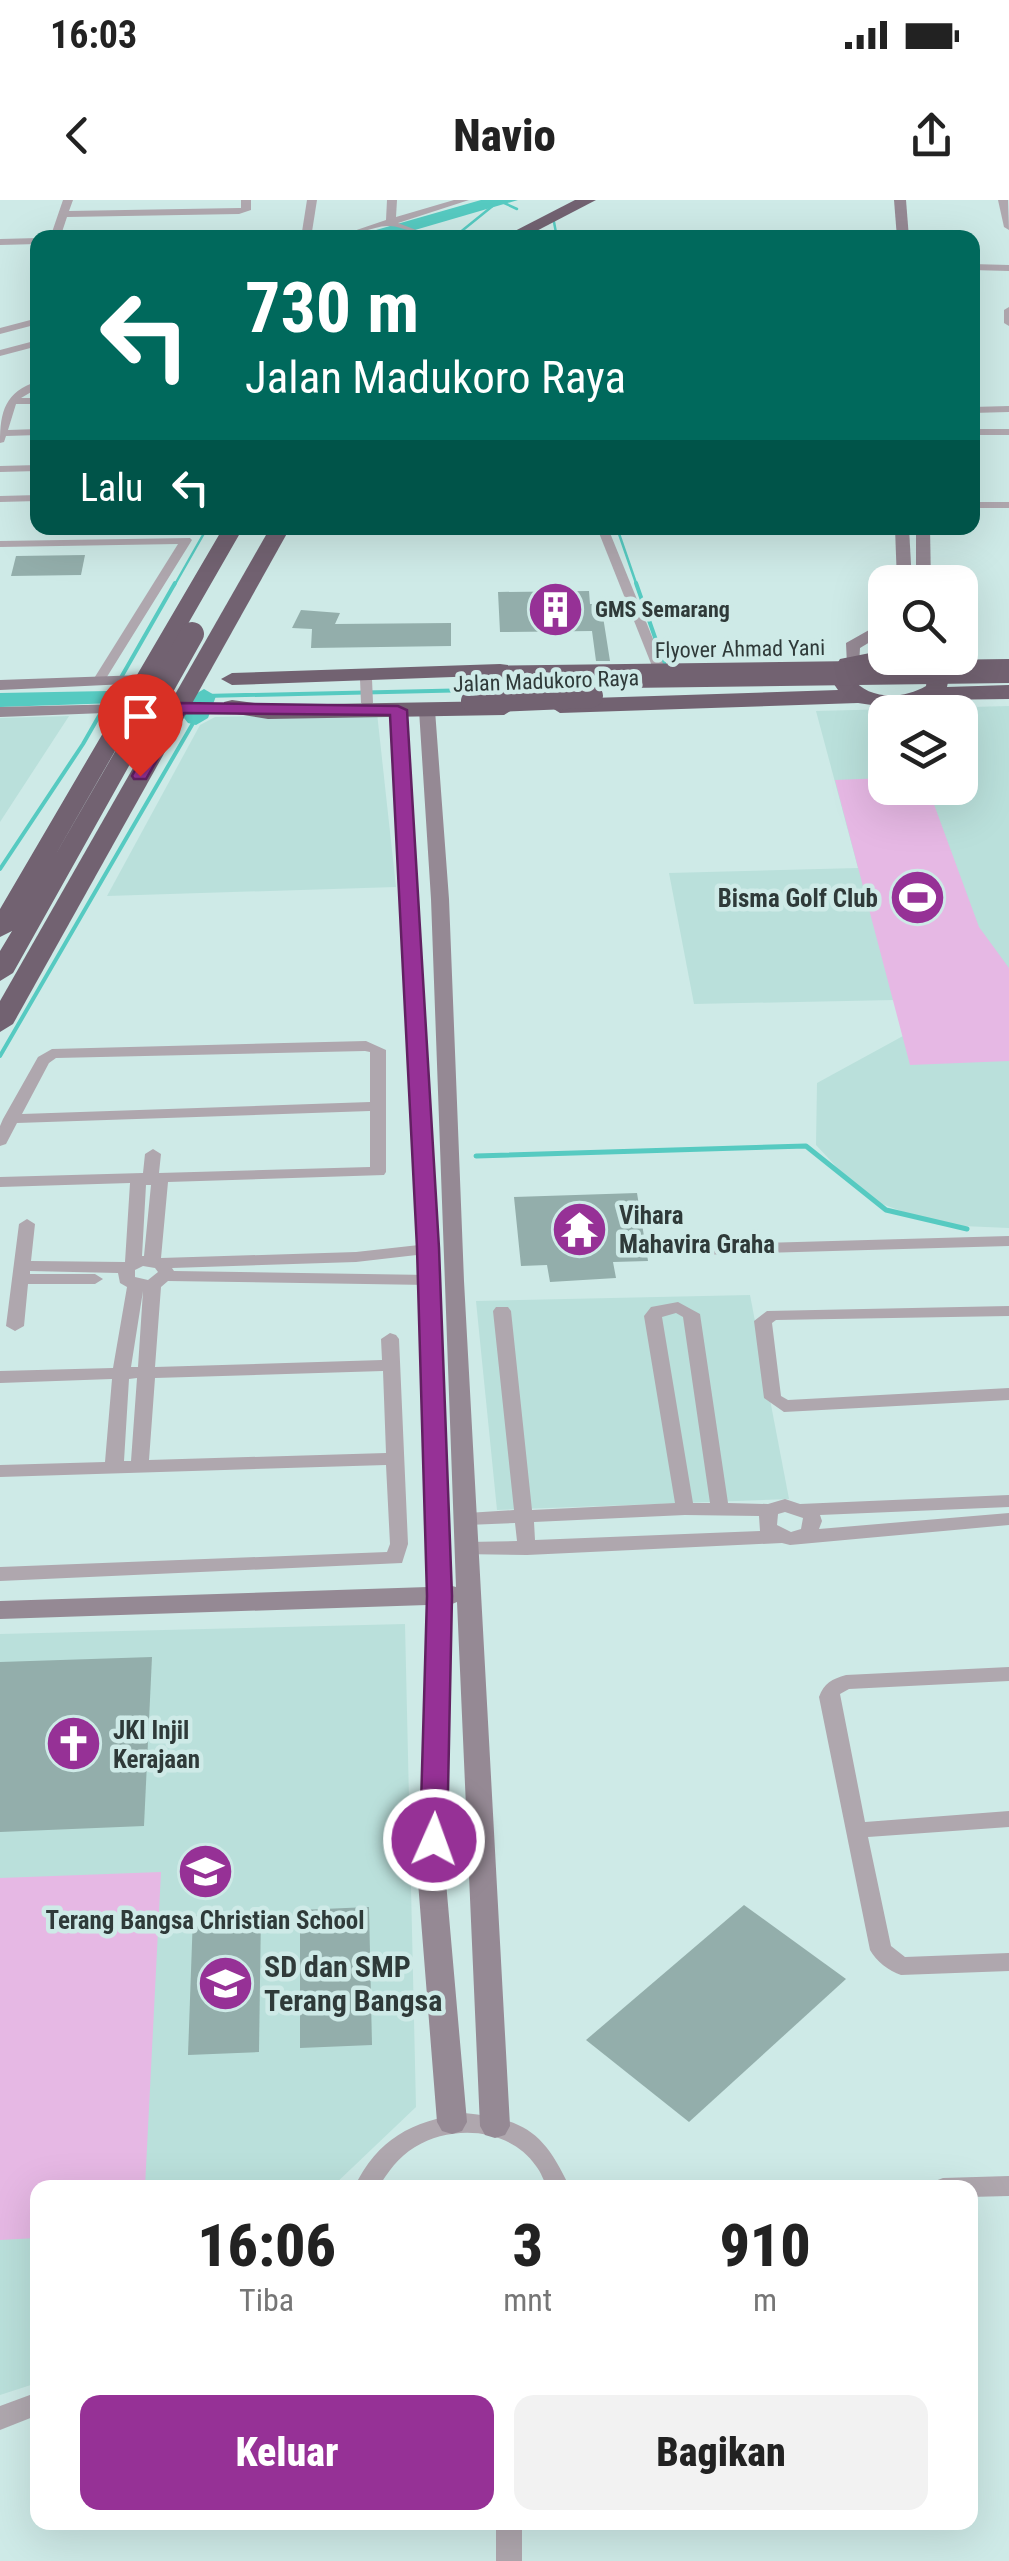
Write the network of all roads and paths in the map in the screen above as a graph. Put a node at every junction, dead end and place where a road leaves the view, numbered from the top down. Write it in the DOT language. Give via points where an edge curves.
graph roads {
  1 [pos="68,200"];
  2 [pos="127,200"];
  3 [pos="184,200"];
  4 [pos="246,200"];
  5 [pos="312,200"];
  6 [pos="392,200"];
  7 [pos="464,200"];
  8 [pos="563,200"];
  9 [pos="588,200"];
  10 [pos="886,200"];
  11 [pos="900,200"];
  12 [pos="1005,203"];
  13 [pos="123,213"];
  14 [pos="181,213"];
  15 [pos="65,214"];
  16 [pos="391,223"];
  17 [pos="1009,226"];
  18 [pos="58,230"];
  19 [pos="307,230"];
  20 [pos="365,230"];
  21 [pos="411,230"];
  22 [pos="511,230"];
  23 [pos="514,230"];
  24 [pos="889,230"];
  25 [pos="903,230"];
  26 [pos="30,241"];
  27 [pos="0,242"];
  28 [pos="980,266"];
  29 [pos="1009,268"];
  30 [pos="1009,310"];
  31 [pos="30,323"];
  32 [pos="1009,323"];
  33 [pos="0,331"];
  34 [pos="30,345"];
  35 [pos="0,353"];
  36 [pos="30,394"];
  37 [pos="1009,409"];
  38 [pos="980,410"];
  39 [pos="980,432"];
  40 [pos="1009,432"];
  41 [pos="30,433"];
  42 [pos="1,435"];
  43 [pos="0,468"];
  44 [pos="30,468"];
  45 [pos="30,498"];
  46 [pos="0,499"];
  47 [pos="980,504"];
  48 [pos="1009,505"];
  49 [pos="30,534"];
  50 [pos="228,535"];
  51 [pos="256,535"];
  52 [pos="276,535"];
  53 [pos="605,535"];
  54 [pos="902,535"];
  55 [pos="923,535"];
  56 [pos="0,536"];
  57 [pos="0,544"];
  58 [pos="904,565"];
  59 [pos="924,565"];
  60 [pos="868,636"];
  61 [pos="1009,662"];
  62 [pos="978,664"];
  63 [pos="868,665"];
  64 [pos="668,666"];
  65 [pos="1009,670"];
  66 [pos="849,675"];
  67 [pos="917,675"];
  68 [pos="945,675"];
  69 [pos="232,679"];
  70 [pos="1009,679"];
  71 [pos="101,680"];
  72 [pos="133,680"];
  73 [pos="194,680"];
  74 [pos="0,684"];
  75 [pos="472,690"];
  76 [pos="366,691"];
  77 [pos="1009,692"];
  78 [pos="228,707"];
  79 [pos="179,708"];
  80 [pos="116,710"];
  81 [pos="398,710"];
  82 [pos="427,710"];
  83 [pos="0,712"];
  84 [pos="132,748"];
  85 [pos="0,930"];
  86 [pos="0,973"];
  87 [pos="0,987"];
  88 [pos="0,1024"];
  89 [pos="379,1106"];
  90 [pos="10,1119"];
  91 [pos="0,1141"];
  92 [pos="153,1154"];
  93 [pos="149,1181"];
  94 [pos="0,1182"];
  95 [pos="26,1224"];
  96 [pos="1009,1241"];
  97 [pos="428,1248"];
  98 [pos="695,1250"];
  99 [pos="360,1256"];
  100 [pos="309,1267"];
  101 [pos="144,1272"];
  102 [pos="20,1273"];
  103 [pos="361,1276"];
  104 [pos="430,1280"];
  105 [pos="502,1311"];
  106 [pos="1009,1311"];
  107 [pos="15,1326"];
  108 [pos="390,1340"];
  109 [pos="391,1365"];
  110 [pos="121,1372"];
  111 [pos="145,1372"];
  112 [pos="0,1377"];
  113 [pos="1009,1394"];
  114 [pos="395,1460"];
  115 [pos="139,1468"];
  116 [pos="114,1469"];
  117 [pos="0,1471"];
  118 [pos="1009,1501"];
  119 [pos="720,1508"];
  120 [pos="685,1509"];
  121 [pos="803,1509"];
  122 [pos="769,1510"];
  123 [pos="524,1519"];
  124 [pos="1009,1519"];
  125 [pos="467,1520"];
  126 [pos="790,1537"];
  127 [pos="527,1548"];
  128 [pos="467,1549"];
  129 [pos="0,1574"];
  130 [pos="471,1595"];
  131 [pos="440,1596"];
  132 [pos="0,1610"];
  133 [pos="1009,1674"];
  134 [pos="1009,1820"];
  135 [pos="859,1830"];
  136 [pos="1009,1962"];
  137 [pos="452,2122"];
  138 [pos="495,2126"];
  139 [pos="369,2180"];
  140 [pos="555,2180"];
  141 [pos="1009,2186"];
  142 [pos="978,2187"];
  143 [pos="30,2406"];
  144 [pos="0,2418"];
  145 [pos="508,2530"];
  146 [pos="509,2561"];
  1 -- 15 [label="street"];
  2 -- 13 [label="street"];
  3 -- 14 [label="street"];
  4 -- 14 [label="street" via="242,210"];
  5 -- 19 [label="street"];
  6 -- 16 [label="street"];
  7 -- 16 [label="street"];
  8 -- 22 [label="highway"];
  9 -- 23 [label="highway"];
  10 -- 24 [label="street"];
  11 -- 25 [label="street"];
  12 -- 17 [label="street"];
  13 -- 14 [label="street"];
  13 -- 15 [label="street"];
  15 -- 18 [label="street"];
  16 -- 20 [label="street"];
  16 -- 21 [label="street"];
  26 -- 27 [label="street"];
  28 -- 29 [label="street"];
  30 -- 32 [label="street"];
  31 -- 33 [label="street"];
  34 -- 35 [label="street"];
  36 -- 42 [label="street" via="10,401"];
  37 -- 38 [label="street"];
  39 -- 40 [label="street"];
  41 -- 42 [label="street"];
  43 -- 44 [label="street"];
  45 -- 46 [label="street"];
  47 -- 48 [label="street"];
  49 -- 56 [label="street"];
  50 -- 72 [label="highway"];
  51 -- 84 [label="highway, bridge"];
  52 -- 73 [label="highway"];
  53 -- 64 [label="street"];
  54 -- 58 [label="street"];
  55 -- 59 [label="street"];
  57 -- 71 [label="street" via="186,540"];
  60 -- 66 [label="street" via="852,646"];
  61 -- 62 [label="highway"];
  63 -- 66 [label="highway"];
  64 -- 66 [label="highway, Jalan Madukoro Raya"];
  64 -- 69 [label="highway, Jalan Madukoro Raya"];
  65 -- 75 [label="highway, Flyover Ahmad Yani, bridge"];
  66 -- 67 [label="highway" via="895,702"];
  66 -- 82 [label="highway, Jalan Madukoro Raya"];
  68 -- 77 [label="highway"];
  69 -- 73 [label="highway, Jalan Madukoro Raya"];
  69 -- 76 [label="highway, Jalan Madukoro Raya"];
  70 -- 75 [label="highway, Flyover Ahmad Yani, bridge"];
  71 -- 72 [label="street, Jalan Madukoro Raya"];
  71 -- 74 [label="street, Jalan Madukoro Raya"];
  72 -- 73 [label="highway, Jalan Madukoro Raya"];
  72 -- 80 [label="highway"];
  73 -- 79 [label="highway"];
  75 -- 76 [label="highway, Jalan Madukoro Raya"];
  76 -- 78 [label="highway, Jalan Madukoro Raya"];
  78 -- 79 [label="highway, Jalan Madukoro Raya"];
  78 -- 81 [label="highway, Jalan Madukoro Raya"];
  79 -- 80 [label="highway, Jalan Madukoro Raya"];
  79 -- 88 [label="highway"];
  80 -- 83 [label="street, Jalan Madukoro Raya"];
  80 -- 85 [label="highway"];
  81 -- 82 [label="highway, Jalan Madukoro Raya"];
  81 -- 97 [label="street"];
  82 -- 125 [label="street"];
  84 -- 86 [label="highway"];
  84 -- 87 [label="highway"];
  89 -- 90 [label="street"];
  89 -- 90 [label="street" via="374,1046 58,1053 45,1058"];
  89 -- 93 [label="street" via="378,1172"];
  90 -- 91 [label="street"];
  92 -- 93 [label="street"];
  93 -- 94 [label="street"];
  93 -- 101 [label="street"];
  95 -- 102 [label="street"];
  96 -- 98 [label="street"];
  97 -- 99 [label="street"];
  97 -- 104 [label="street"];
  99 -- 100 [label="street"];
  99 -- 103 [label="street"];
  100 -- 101 [label="street"];
  100 -- 103 [label="street"];
  101 -- 102 [label="street"];
  101 -- 110 [label="street"];
  101 -- 111 [label="street"];
  102 -- 107 [label="street"];
  103 -- 104 [label="street"];
  104 -- 131 [label="street"];
  105 -- 123 [label="street"];
  106 -- 113 [label="street" via="773,1315 764,1321 774,1398 784,1406"];
  108 -- 109 [label="street"];
  109 -- 111 [label="street"];
  109 -- 114 [label="street"];
  110 -- 111 [label="street"];
  110 -- 112 [label="street"];
  110 -- 116 [label="street"];
  111 -- 115 [label="street"];
  114 -- 115 [label="street"];
  114 -- 129 [label="street" via="399,1544 388,1561"];
  115 -- 116 [label="street"];
  116 -- 117 [label="street"];
  118 -- 121 [label="street"];
  119 -- 120 [label="street"];
  119 -- 120 [label="street" via="691,1314 678,1306 653,1316"];
  119 -- 122 [label="street"];
  120 -- 123 [label="street"];
  121 -- 122 [label="street"];
  121 -- 126 [label="street" via="812,1528"];
  122 -- 126 [label="street" via="767,1528"];
  123 -- 125 [label="street"];
  123 -- 127 [label="street"];
  124 -- 126 [label="street"];
  125 -- 128 [label="street"];
  126 -- 127 [label="street"];
  127 -- 128 [label="street"];
  128 -- 130 [label="street"];
  130 -- 131 [label="street"];
  130 -- 138 [label="street"];
  131 -- 132 [label="street"];
  131 -- 137 [label="street" via="432,1882"];
  133 -- 135 [label="street" via="846,1682 832,1689"];
  134 -- 135 [label="street"];
  135 -- 136 [label="street" via="878,1940 893,1964"];
  137 -- 138 [label="street"];
  137 -- 139 [label="street" via="399,2141"];
  138 -- 140 [label="street" via="532,2145"];
  141 -- 142 [label="street"];
  143 -- 144 [label="street"];
  145 -- 146 [label="street"];
}
